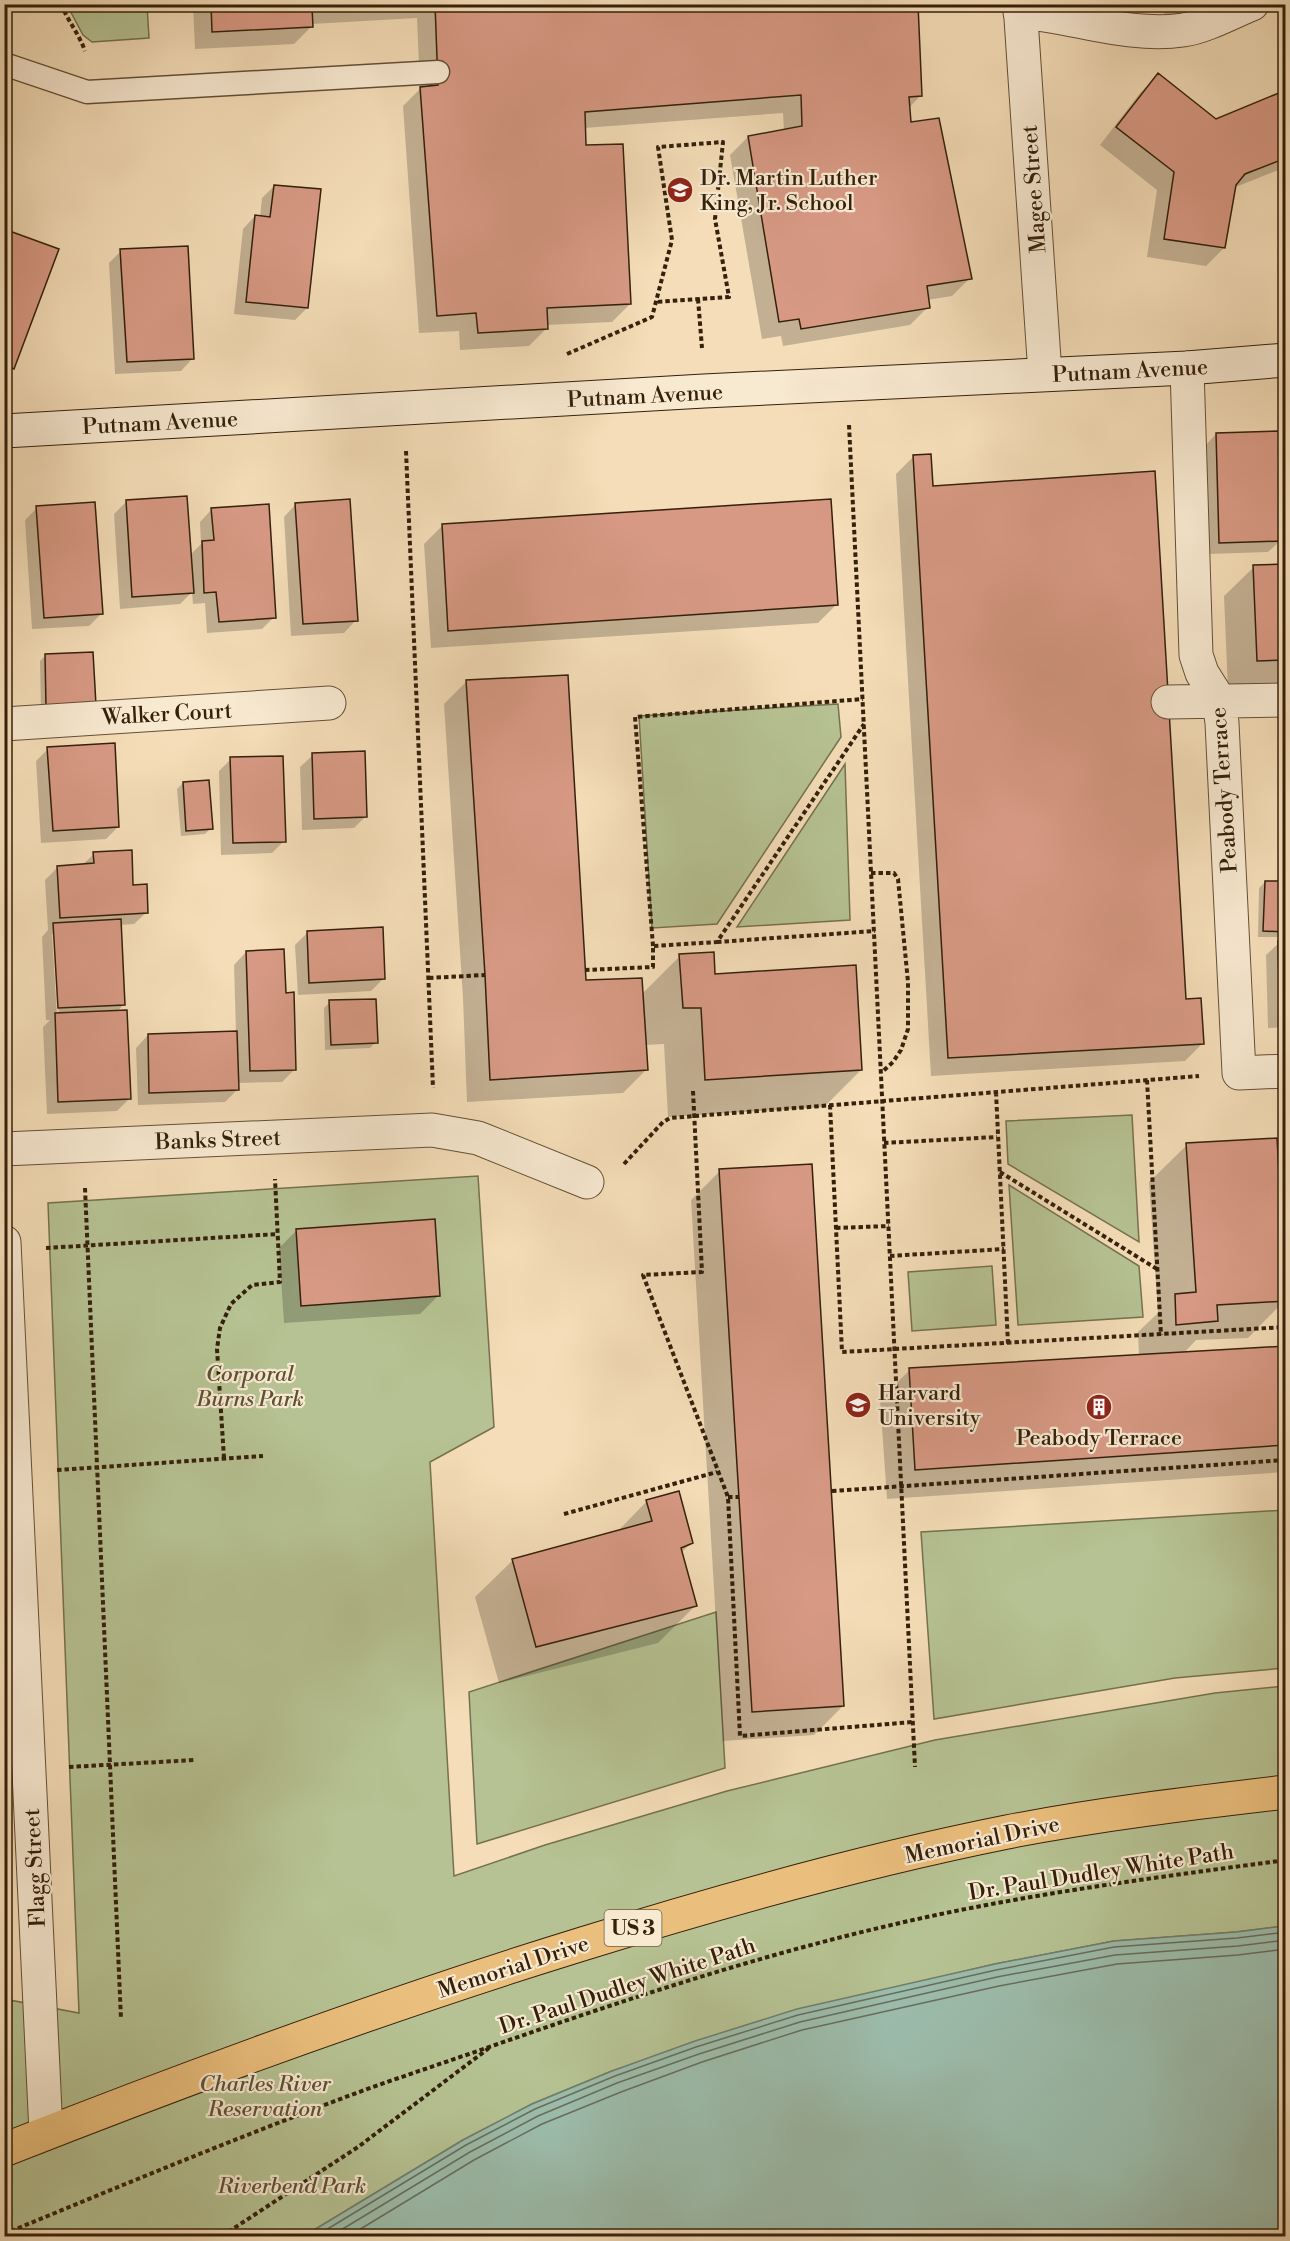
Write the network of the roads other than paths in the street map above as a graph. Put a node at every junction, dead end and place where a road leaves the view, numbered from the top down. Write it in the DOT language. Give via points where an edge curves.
graph roads {
  1 [pos="1252,4"];
  2 [pos="1020,8"];
  3 [pos="4,64"];
  4 [pos="438,72"];
  5 [pos="1286,360"];
  6 [pos="1187,368"];
  7 [pos="1045,374"];
  8 [pos="4,431"];
  9 [pos="1219,700"];
  10 [pos="1286,700"];
  11 [pos="1168,702"];
  12 [pos="329,703"];
  13 [pos="4,723"];
  14 [pos="1286,1071"];
  15 [pos="4,1149"];
  16 [pos="587,1182"];
  17 [pos="4,1242"];
  18 [pos="1286,1791"];
  19 [pos="46,2133"];
  20 [pos="4,2150"];
  1 -- 2 [label="street" via="1187,29 1158,33"];
  2 -- 7 [label="street, Magee Street"];
  3 -- 4 [label="lane" via="87,92"];
  5 -- 6 [label="street, Putnam Avenue"];
  6 -- 7 [label="street, Putnam Avenue"];
  6 -- 9 [label="street, Peabody Terrace" via="1196,655"];
  7 -- 8 [label="street, Putnam Avenue"];
  9 -- 10 [label="street"];
  9 -- 11 [label="street"];
  9 -- 14 [label="street, Peabody Terrace" via="1239,1073"];
  12 -- 13 [label="street, Walker Court"];
  15 -- 16 [label="street, Banks Street" via="432,1130 478,1138"];
  17 -- 19 [label="street, Flagg Street"];
  18 -- 19 [label="highway, Memorial Drive / US 3" via="1009,1832 744,1896 369,2013"];
  19 -- 20 [label="highway, Memorial Drive / US 3"];
}
